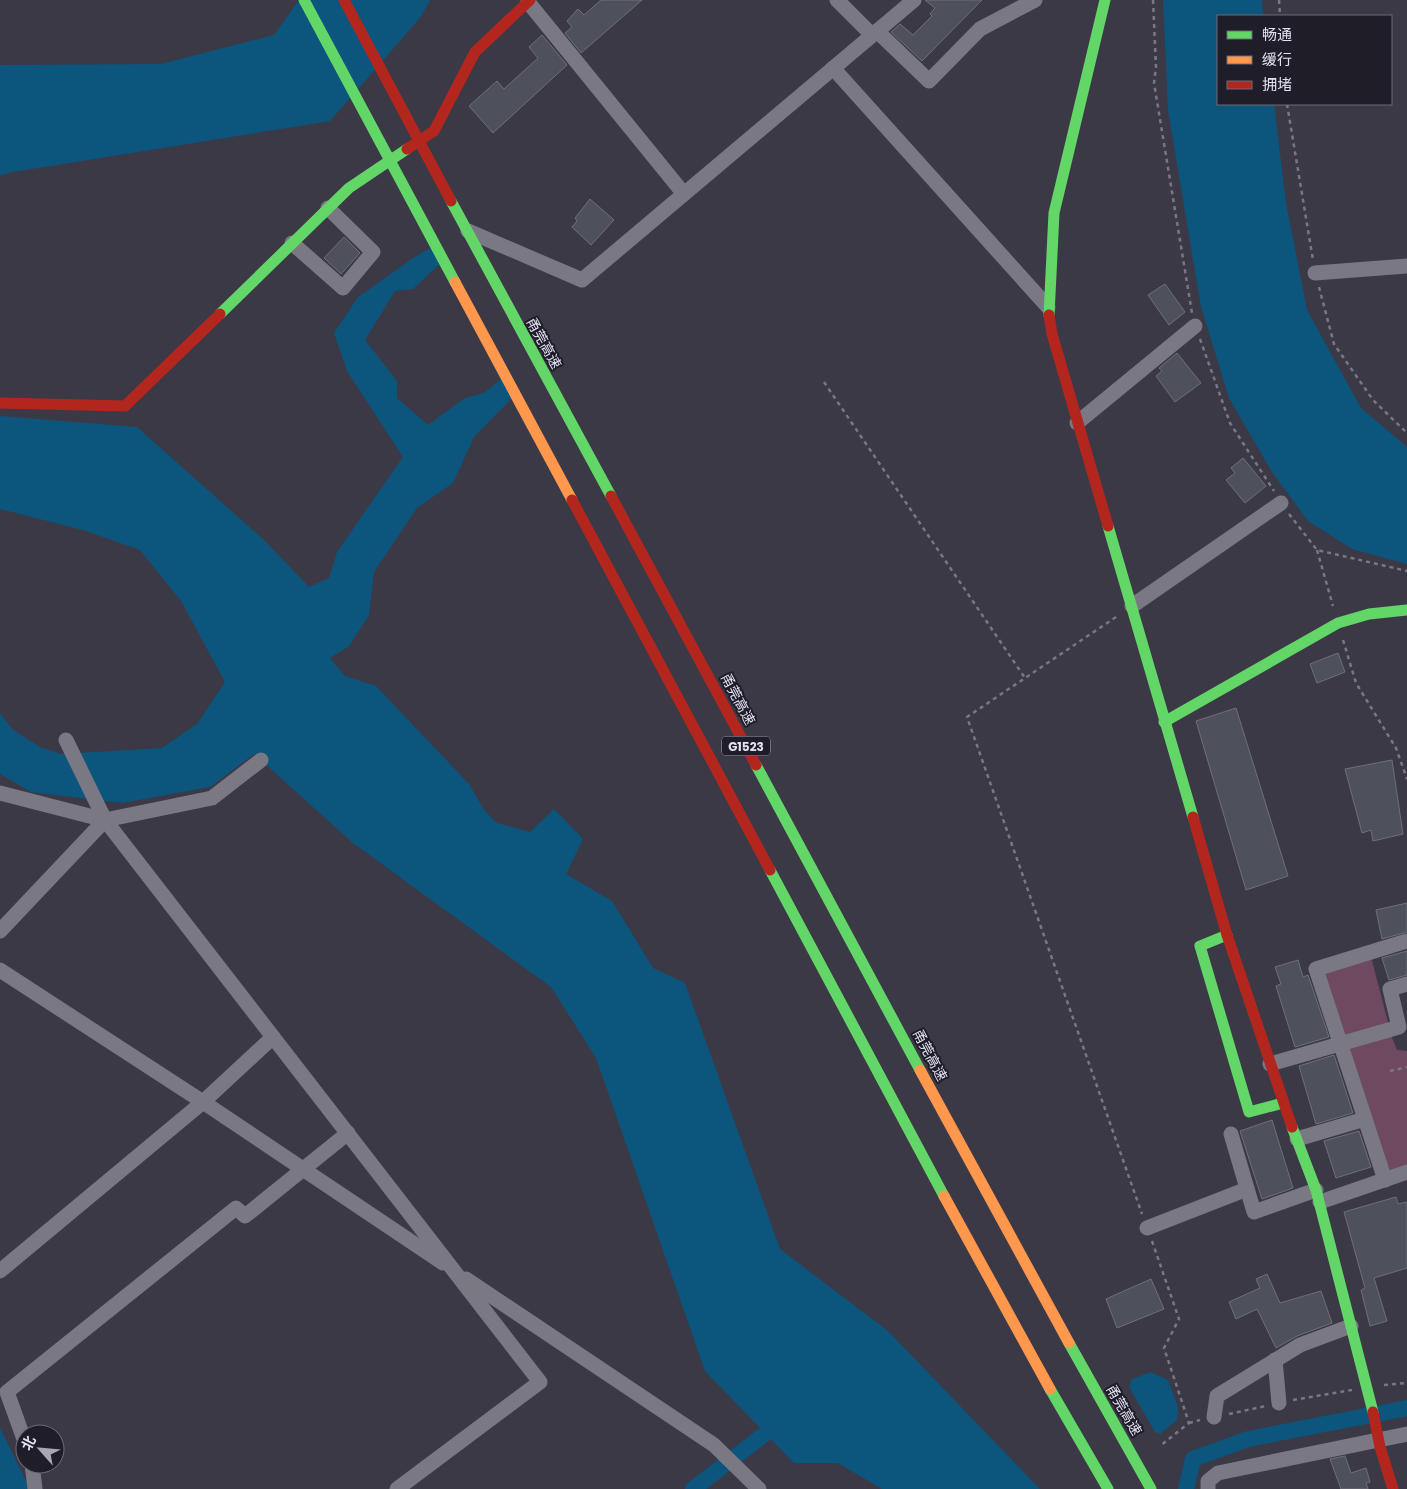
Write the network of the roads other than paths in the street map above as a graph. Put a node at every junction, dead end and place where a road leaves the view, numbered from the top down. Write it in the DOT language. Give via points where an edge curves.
graph roads {
  1 [pos="304,0"];
  2 [pos="344,0"];
  3 [pos="837,0"];
  4 [pos="914,0"];
  5 [pos="1035,0"];
  6 [pos="1105,0"];
  7 [pos="529,1"];
  8 [pos="874,33"];
  9 [pos="833,68"];
  10 [pos="684,194"];
  11 [pos="328,208"];
  12 [pos="465,229"];
  13 [pos="292,243"];
  14 [pos="1407,266"];
  15 [pos="1315,273"];
  16 [pos="1048,307"];
  17 [pos="1195,326"];
  18 [pos="0,403"];
  19 [pos="1078,422"];
  20 [pos="1281,503"];
  21 [pos="1132,606"];
  22 [pos="1407,610"];
  23 [pos="1164,722"];
  24 [pos="68,745"];
  25 [pos="261,760"];
  26 [pos="0,793"];
  27 [pos="105,820"];
  28 [pos="0,932"];
  29 [pos="1227,935"];
  30 [pos="1407,941"];
  31 [pos="0,970"];
  32 [pos="1407,984"];
  33 [pos="273,1037"];
  34 [pos="1341,1044"];
  35 [pos="1270,1064"];
  36 [pos="203,1102"];
  37 [pos="1282,1103"];
  38 [pos="1365,1119"];
  39 [pos="348,1134"];
  40 [pos="1231,1134"];
  41 [pos="1297,1139"];
  42 [pos="303,1170"];
  43 [pos="1407,1172"];
  44 [pos="1385,1180"];
  45 [pos="1247,1189"];
  46 [pos="1318,1196"];
  47 [pos="1147,1228"];
  48 [pos="0,1271"];
  49 [pos="455,1271"];
  50 [pos="1351,1326"];
  51 [pos="1275,1360"];
  52 [pos="4,1389"];
  53 [pos="1279,1403"];
  54 [pos="1214,1417"];
  55 [pos="18,1424"];
  56 [pos="1407,1434"];
  57 [pos="33,1474"];
  58 [pos="34,1489"];
  59 [pos="397,1489"];
  60 [pos="759,1489"];
  61 [pos="1108,1489"];
  62 [pos="1151,1489"];
  63 [pos="1208,1489"];
  64 [pos="1393,1489"];
  1 -- 61 [label="main road, G1523" via="1014,1327"];
  2 -- 12 [label="main road, 甬莞高速 / G1523"];
  3 -- 8 [label="street"];
  4 -- 8 [label="street"];
  5 -- 8 [label="street" via="980,29 929,81"];
  6 -- 16 [label="main road" via="1054,213"];
  7 -- 10 [label="street"];
  7 -- 11 [label="main road" via="476,52 434,131 350,188"];
  8 -- 9 [label="street"];
  9 -- 10 [label="street"];
  9 -- 16 [label="street"];
  10 -- 12 [label="street" via="582,280"];
  11 -- 13 [label="main road"];
  11 -- 13 [label="street" via="373,252 343,288"];
  12 -- 62 [label="main road, 甬莞高速 / G1523" via="1053,1316"];
  13 -- 18 [label="main road" via="125,406"];
  14 -- 15 [label="street"];
  16 -- 19 [label="main road" via="1052,334"];
  17 -- 19 [label="street"];
  19 -- 21 [label="main road"];
  20 -- 21 [label="street"];
  21 -- 23 [label="main road"];
  22 -- 23 [label="main road" via="1369,614 1338,623"];
  23 -- 29 [label="main road"];
  24 -- 27 [label="street"];
  25 -- 27 [label="street" via="212,798"];
  26 -- 27 [label="street"];
  27 -- 28 [label="street"];
  27 -- 33 [label="street"];
  29 -- 35 [label="main road"];
  29 -- 37 [label="main road" via="1200,946 1249,1112"];
  30 -- 34 [label="street" via="1316,969"];
  31 -- 36 [label="street"];
  32 -- 34 [label="street" via="1390,989 1399,1027"];
  33 -- 36 [label="street"];
  33 -- 39 [label="street"];
  34 -- 35 [label="street"];
  34 -- 38 [label="street"];
  35 -- 37 [label="main road"];
  36 -- 42 [label="street"];
  36 -- 48 [label="street"];
  37 -- 41 [label="main road"];
  38 -- 41 [label="street"];
  38 -- 44 [label="street"];
  39 -- 42 [label="street"];
  39 -- 49 [label="street"];
  40 -- 45 [label="street"];
  41 -- 46 [label="main road"];
  42 -- 49 [label="street"];
  42 -- 52 [label="street" via="245,1216 236,1208"];
  43 -- 44 [label="street"];
  44 -- 46 [label="street"];
  45 -- 46 [label="street" via="1254,1212"];
  45 -- 47 [label="street"];
  46 -- 50 [label="main road"];
  49 -- 59 [label="street" via="540,1382"];
  49 -- 60 [label="street" via="714,1445"];
  50 -- 51 [label="street" via="1300,1345"];
  50 -- 64 [label="main road"];
  51 -- 53 [label="street"];
  51 -- 54 [label="street" via="1217,1396"];
  52 -- 55 [label="street"];
  56 -- 63 [label="street" via="1218,1473 1208,1481"];
  57 -- 58 [label="street"];
}
